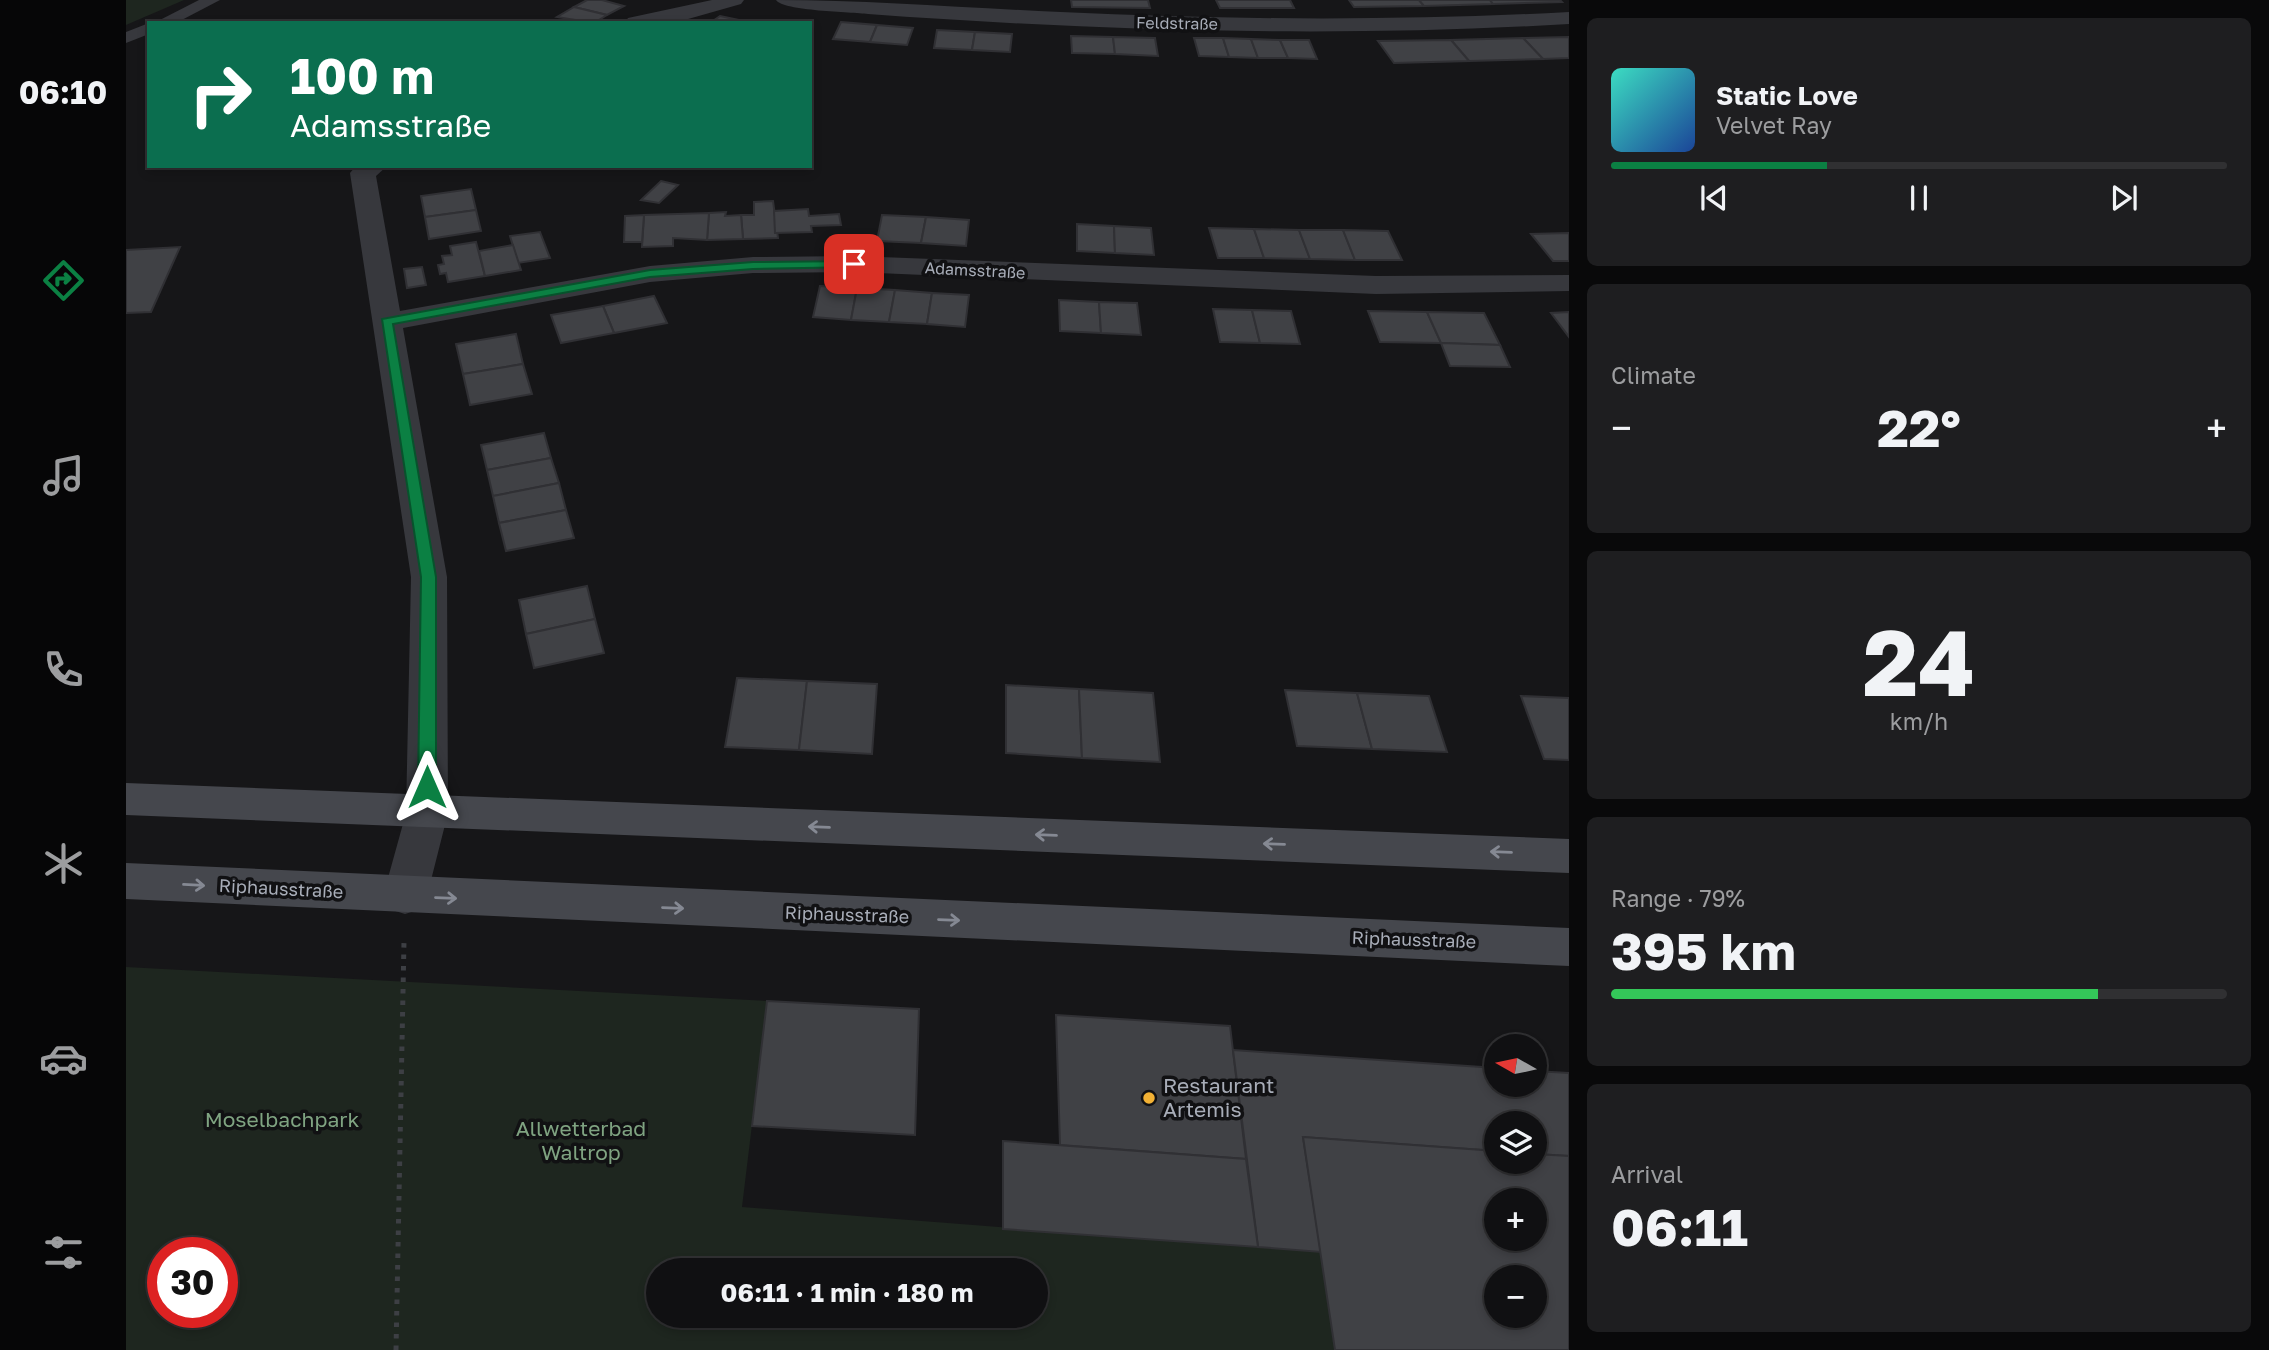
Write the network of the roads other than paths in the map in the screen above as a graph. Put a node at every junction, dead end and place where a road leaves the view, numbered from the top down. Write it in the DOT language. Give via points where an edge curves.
graph roads {
  1 [pos="212,0"];
  2 [pos="734,0"];
  3 [pos="786,0"];
  4 [pos="1569,18"];
  5 [pos="166,21"];
  6 [pos="647,21"];
  7 [pos="147,30"];
  8 [pos="126,38"];
  9 [pos="372,168"];
  10 [pos="1569,282"];
  11 [pos="386,322"];
  12 [pos="126,799"];
  13 [pos="427,813"];
  14 [pos="1569,856"];
  15 [pos="126,881"];
  16 [pos="405,896"];
  17 [pos="1569,947"];
  1 -- 5 [label="lane"];
  2 -- 6 [label="street"];
  3 -- 4 [label="street, Feldstraße" via="918,12 1197,24"];
  7 -- 8 [label="lane"];
  9 -- 11 [label="street" via="363,173"];
  10 -- 11 [label="street, Adamsstraße" via="1376,285 854,264 753,265 650,274"];
  11 -- 13 [label="street" via="429,577"];
  12 -- 13 [label="street"];
  14 -- 13 [label="street, one-way"];
  13 -- 16 [label="street"];
  15 -- 16 [label="street, Riphausstraße, one-way"];
  16 -- 17 [label="street, Riphausstraße, one-way"];
}
